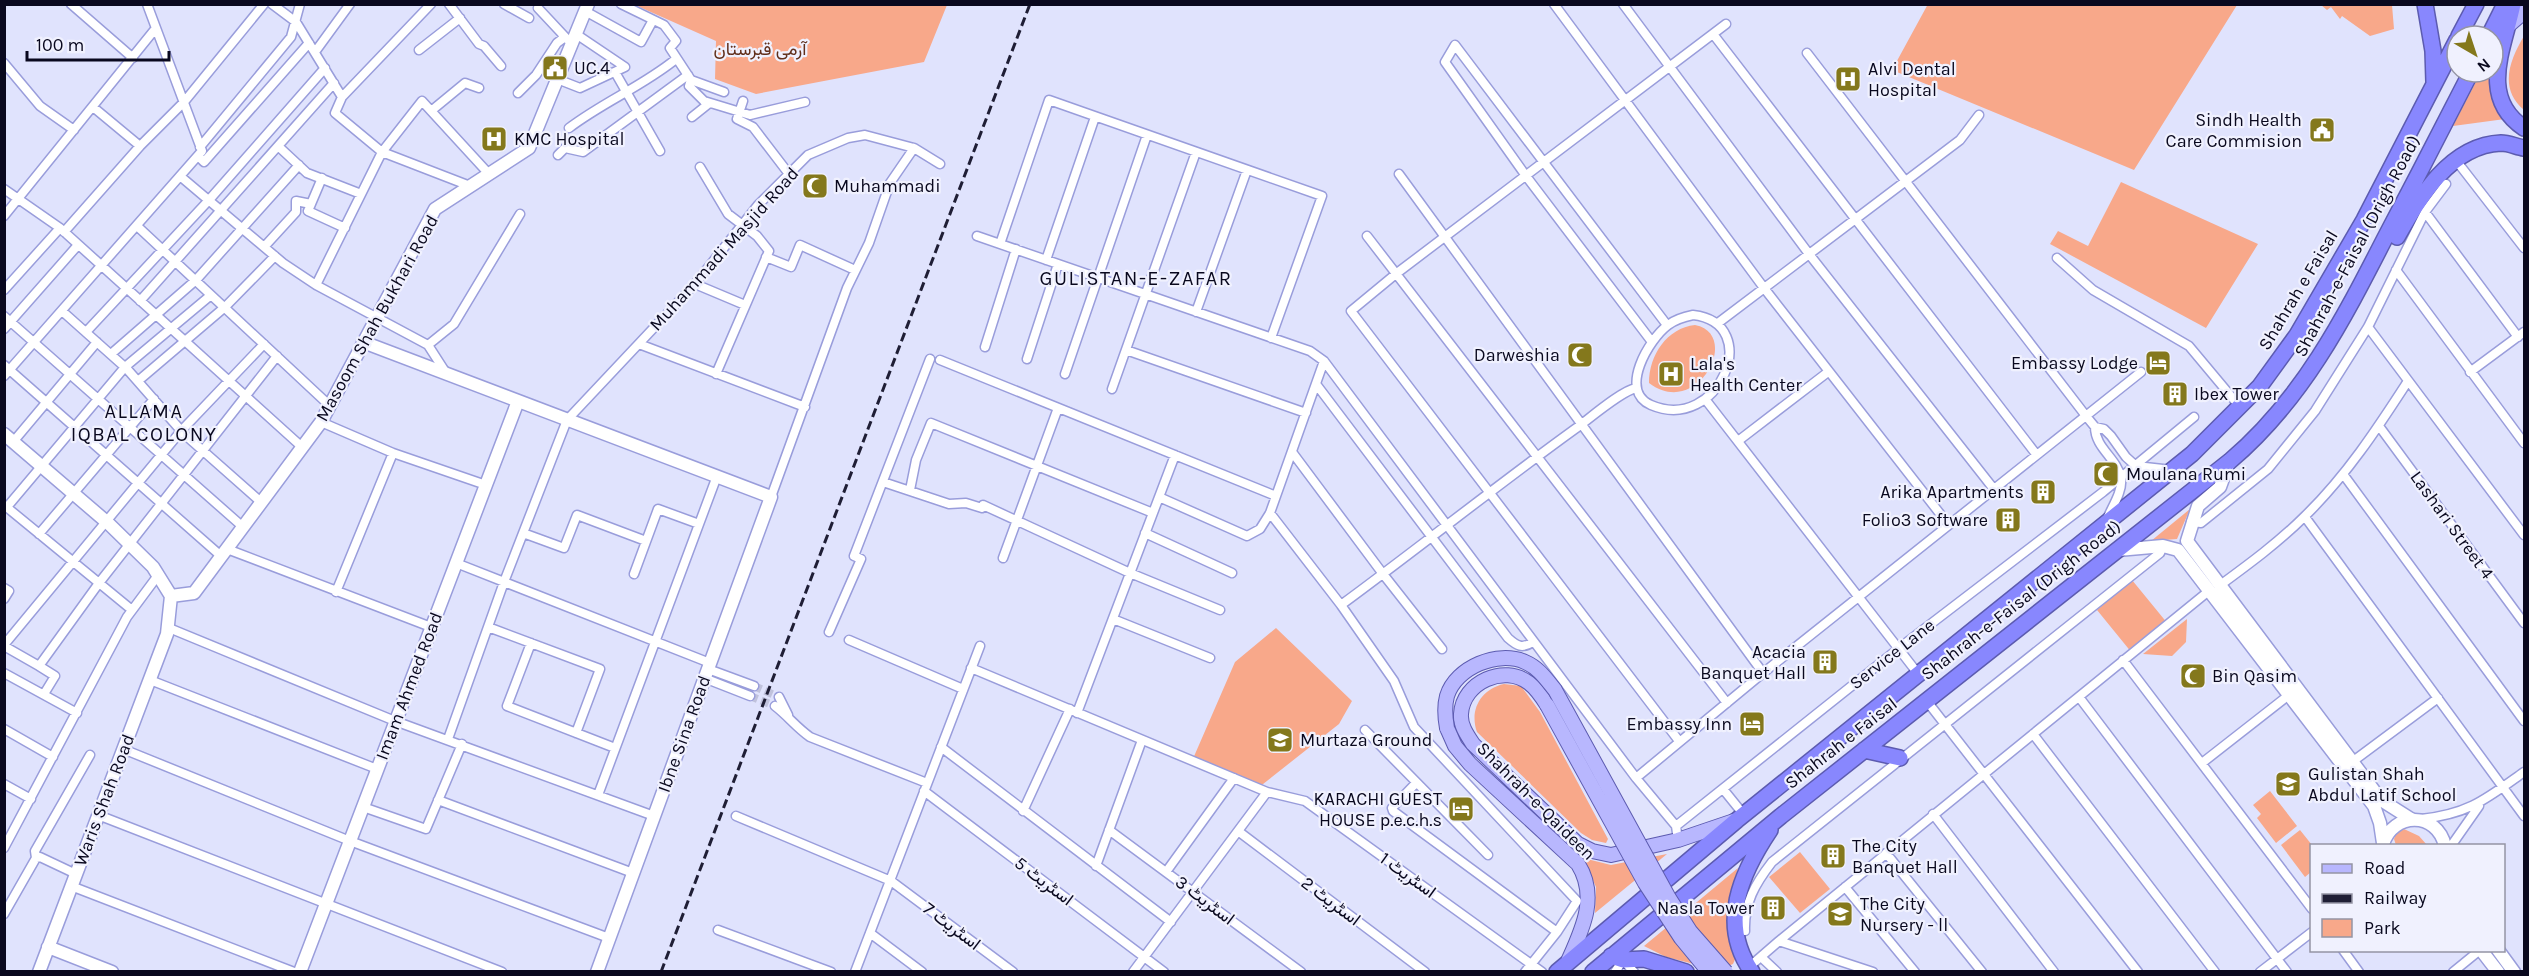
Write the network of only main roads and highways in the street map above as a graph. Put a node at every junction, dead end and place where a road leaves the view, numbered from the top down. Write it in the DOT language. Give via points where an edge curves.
graph roads {
  1 [pos="2425,4"];
  2 [pos="2476,4"];
  3 [pos="2505,4"];
  4 [pos="2513,4"];
  5 [pos="2524,12"];
  6 [pos="2465,24"];
  7 [pos="2495,24"];
  8 [pos="2509,25"];
  9 [pos="2505,30"];
  10 [pos="2445,63"];
  11 [pos="2465,84"];
  12 [pos="2434,85"];
  13 [pos="2524,128"];
  14 [pos="2524,148"];
  15 [pos="2364,220"];
  16 [pos="2354,298"];
  17 [pos="2104,525"];
  18 [pos="1926,700"];
  19 [pos="1864,750"];
  20 [pos="1900,758"];
  21 [pos="1780,816"];
  22 [pos="1741,817"];
  23 [pos="1569,959"];
  24 [pos="1616,963"];
  25 [pos="1754,965"];
  26 [pos="1557,972"];
  27 [pos="1593,972"];
  28 [pos="1686,972"];
  29 [pos="1709,972"];
  30 [pos="1727,972"];
  1 -- 12 [label="highway"];
  2 -- 6 [label="highway"];
  3 -- 7 [label="highway"];
  4 -- 8 [label="highway"];
  5 -- 8 [label="main road"];
  8 -- 9 [label="main road"];
  8 -- 13 [label="highway" via="2496,82 2499,100"];
  10 -- 12 [label="highway, Shahrah-e-Faisal (Drigh Road)"];
  11 -- 16 [label="highway, Shahrah-e-Faisal (Drigh Road)"];
  12 -- 15 [label="highway, Shahrah-e-Faisal (Drigh Road)"];
  14 -- 16 [label="highway" via="2503,143 2455,159 2415,206 2382,263"];
  15 -- 17 [label="highway, Shahrah e Faisal" via="2297,335 2260,386 2172,470"];
  16 -- 18 [label="highway, Shahrah-e-Faisal (Drigh Road)" via="2304,381 2253,440"];
  17 -- 22 [label="highway, Shahrah-e-Faisal (Drigh Road)"];
  18 -- 19 [label="highway, Shahrah e Faisal"];
  19 -- 20 [label="highway"];
  19 -- 21 [label="highway, Shahrah e Faisal"];
  21 -- 24 [label="highway"];
  21 -- 25 [label="highway" via="1758,848 1734,912 1734,930"];
  22 -- 23 [label="highway, Shahrah-e-Faisal (Drigh Road)"];
  22 -- 29 [label="main road, Shahrah-e-Qaideen, bridge" via="1677,833 1611,855 1592,851 1564,832 1484,755 1465,732 1461,716 1464,699 1473,688 1501,674 1517,677 1538,692 1645,883"];
  23 -- 26 [label="highway, Shahrah-e-Faisal (Drigh Road)"];
  23 -- 30 [label="main road, Shahrah-e-Qaideen, bridge" via="1590,900 1585,875 1578,864 1470,764 1455,746 1446,721 1448,694 1457,681 1485,661 1524,661 1541,672 1555,690 1669,898 1690,931"];
  24 -- 27 [label="highway"];
  24 -- 28 [label="highway" via="1644,959"];
  25 -- 30 [label="highway"];
}
